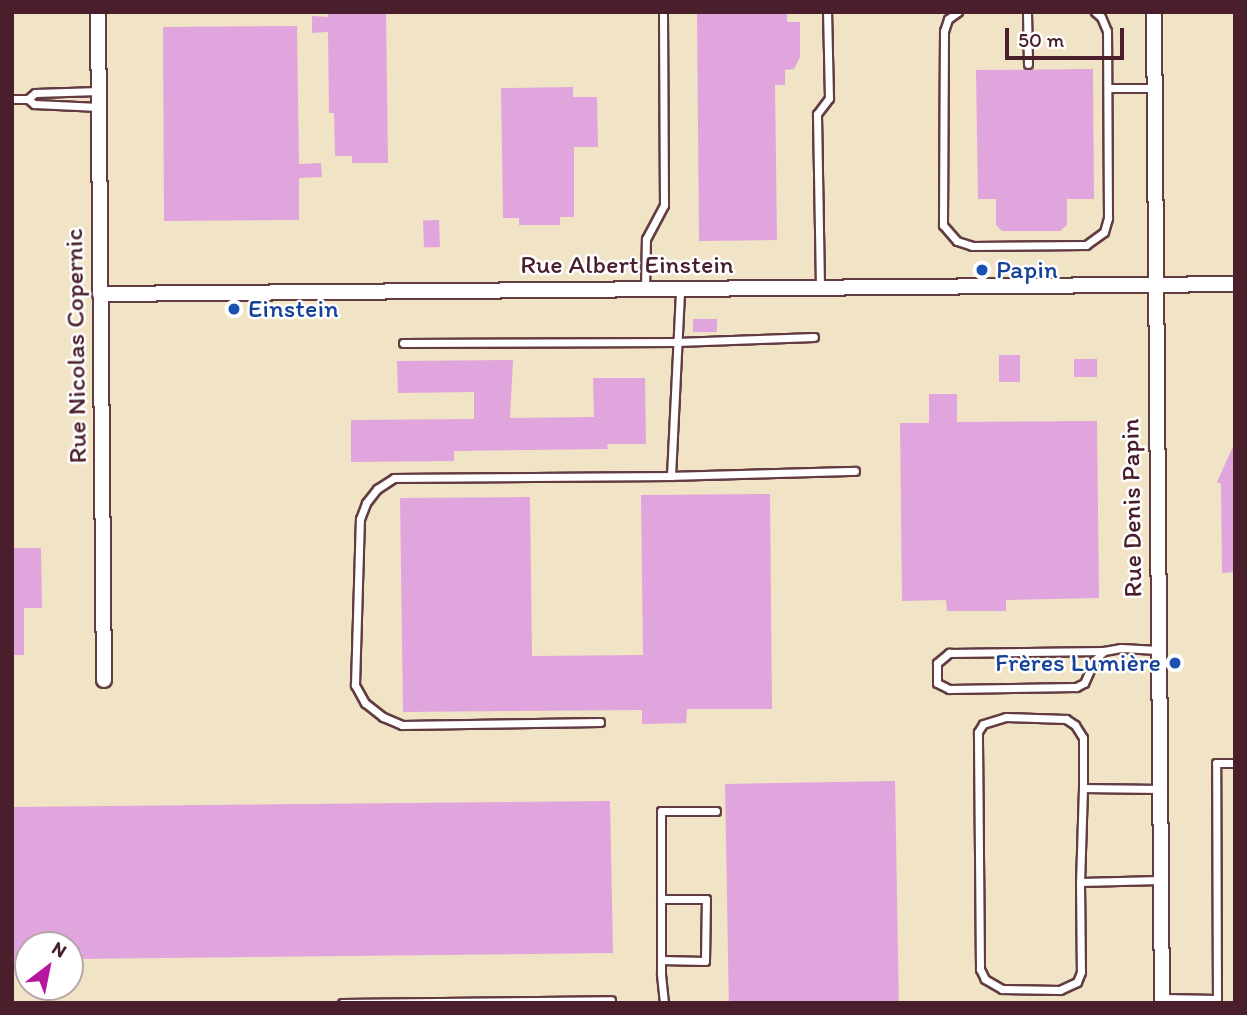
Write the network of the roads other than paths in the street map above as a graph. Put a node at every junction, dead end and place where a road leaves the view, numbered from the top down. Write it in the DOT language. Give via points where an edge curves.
graph roads {
  1 [pos="98,12"];
  2 [pos="663,12"];
  3 [pos="827,12"];
  4 [pos="958,12"];
  5 [pos="1027,12"];
  6 [pos="1095,12"];
  7 [pos="1154,12"];
  8 [pos="1028,64"];
  9 [pos="1108,88"];
  10 [pos="1154,88"];
  11 [pos="99,91"];
  12 [pos="12,99"];
  13 [pos="28,99"];
  14 [pos="99,107"];
  15 [pos="1155,284"];
  16 [pos="1235,284"];
  17 [pos="820,288"];
  18 [pos="645,289"];
  19 [pos="680,289"];
  20 [pos="100,294"];
  21 [pos="814,337"];
  22 [pos="677,342"];
  23 [pos="403,343"];
  24 [pos="855,471"];
  25 [pos="671,476"];
  26 [pos="1158,650"];
  27 [pos="1104,651"];
  28 [pos="104,680"];
  29 [pos="600,722"];
  30 [pos="1235,763"];
  31 [pos="1083,788"];
  32 [pos="1160,789"];
  33 [pos="716,811"];
  34 [pos="1160,880"];
  35 [pos="1080,882"];
  36 [pos="661,900"];
  37 [pos="661,960"];
  38 [pos="611,1000"];
  39 [pos="1162,1000"];
  40 [pos="1217,1001"];
  41 [pos="342,1003"];
  42 [pos="664,1003"];
  1 -- 11 [label="street, Rue Nicolas Copernic"];
  2 -- 18 [label="lane" via="664,205 646,239"];
  3 -- 17 [label="lane" via="829,98 817,114"];
  4 -- 9 [label="lane" via="948,19 944,31 943,225 957,241 972,246 1086,245 1104,232 1108,218"];
  5 -- 8 [label="lane"];
  6 -- 9 [label="lane" via="1107,31"];
  7 -- 10 [label="street, Rue Denis Papin"];
  9 -- 10 [label="lane"];
  10 -- 15 [label="street, Rue Denis Papin"];
  11 -- 13 [label="lane" via="35,93"];
  11 -- 14 [label="street, Rue Nicolas Copernic"];
  12 -- 13 [label="lane"];
  13 -- 14 [label="lane"];
  14 -- 20 [label="street, Rue Nicolas Copernic"];
  15 -- 16 [label="street, Rue Albert Einstein"];
  15 -- 17 [label="street, Rue Albert Einstein"];
  15 -- 26 [label="street, Rue Denis Papin"];
  17 -- 19 [label="street, Rue Albert Einstein"];
  18 -- 19 [label="street, Rue Albert Einstein"];
  18 -- 20 [label="street, Rue Albert Einstein"];
  19 -- 22 [label="lane"];
  20 -- 28 [label="street, Rue Nicolas Copernic"];
  21 -- 22 [label="lane"];
  22 -- 23 [label="lane"];
  22 -- 25 [label="lane"];
  24 -- 25 [label="lane"];
  25 -- 29 [label="lane" via="394,478 377,489 360,519 355,685 365,703 402,725"];
  26 -- 27 [label="lane"];
  26 -- 32 [label="street, Rue Denis Papin"];
  27 -- 27 [label="lane" via="949,653 937,663 937,683 949,689 1076,687 1084,683"];
  30 -- 40 [label="lane" via="1216,763"];
  31 -- 32 [label="lane"];
  31 -- 35 [label="lane"];
  31 -- 35 [label="lane" via="1083,738 1066,719 1006,717 983,724 978,732 980,969 985,979 1002,989 1060,990 1077,982 1081,972"];
  32 -- 34 [label="street, Rue Denis Papin"];
  33 -- 36 [label="lane" via="661,811"];
  34 -- 35 [label="lane"];
  34 -- 39 [label="street, Rue Denis Papin"];
  36 -- 37 [label="lane"];
  36 -- 37 [label="lane" via="706,899 705,961"];
  37 -- 42 [label="lane"];
  38 -- 41 [label="lane"];
  39 -- 40 [label="lane"];
}
